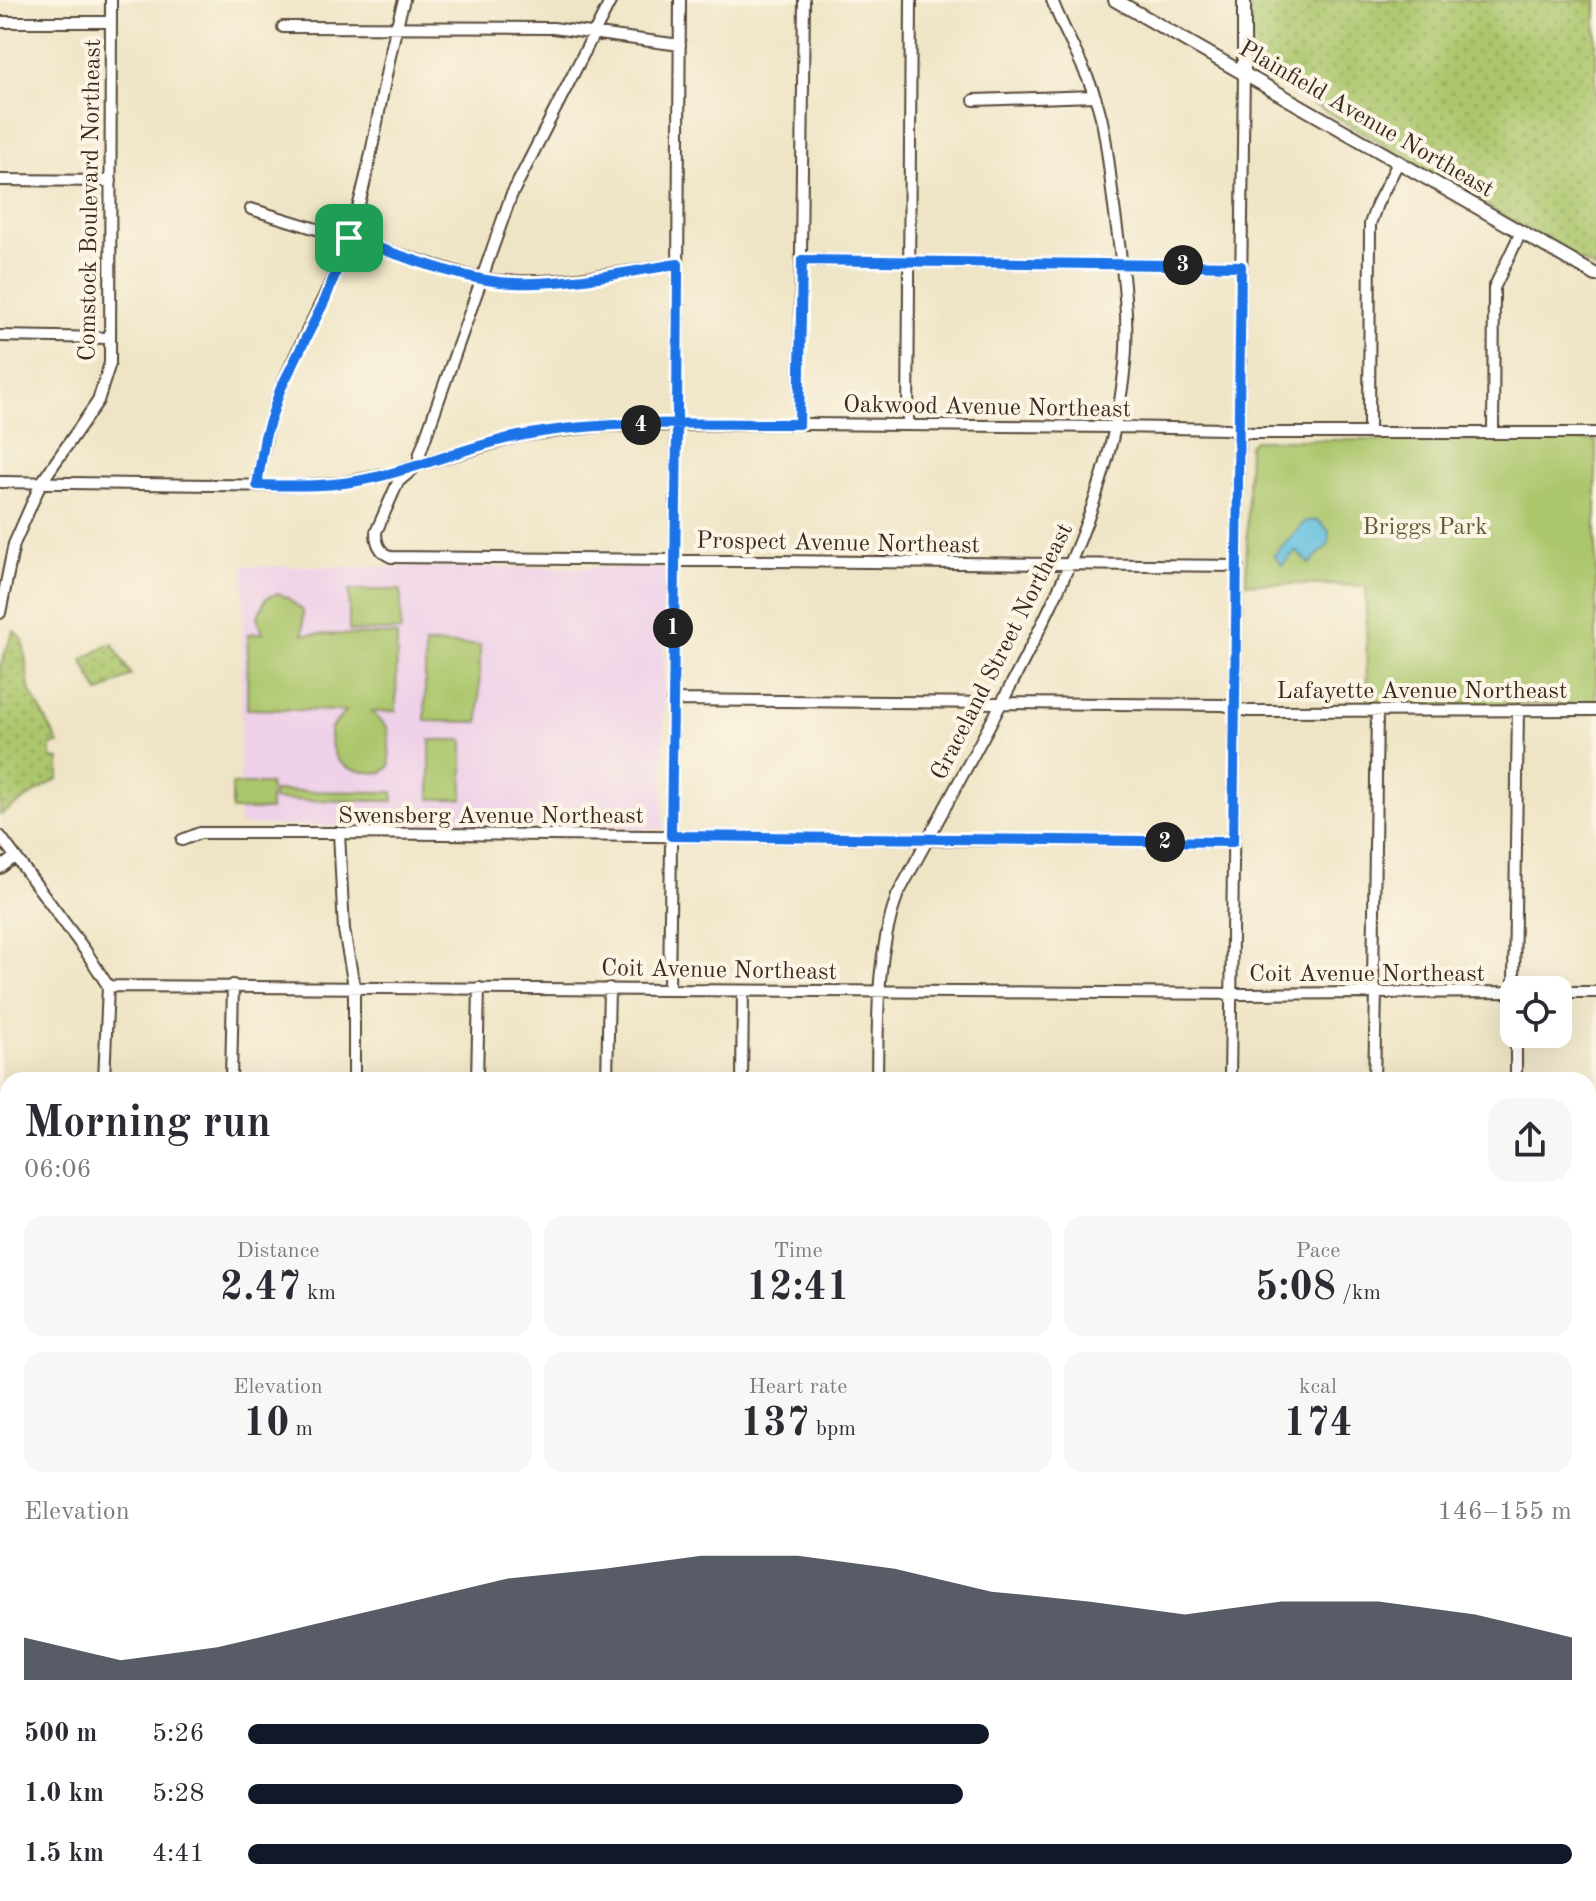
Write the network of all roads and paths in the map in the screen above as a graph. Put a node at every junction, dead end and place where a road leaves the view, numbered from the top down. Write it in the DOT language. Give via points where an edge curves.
graph roads {
  1 [pos="111,0"];
  2 [pos="404,0"];
  3 [pos="611,0"];
  4 [pos="680,0"];
  5 [pos="804,0"];
  6 [pos="911,0"];
  7 [pos="1052,0"];
  8 [pos="1115,0"];
  9 [pos="1244,0"];
  10 [pos="0,22"];
  11 [pos="111,22"];
  12 [pos="283,27"];
  13 [pos="395,29"];
  14 [pos="593,34"];
  15 [pos="680,45"];
  16 [pos="1244,73"];
  17 [pos="1094,96"];
  18 [pos="974,100"];
  19 [pos="1399,161"];
  20 [pos="0,180"];
  21 [pos="111,181"];
  22 [pos="251,209"];
  23 [pos="1521,232"];
  24 [pos="349,238"];
  25 [pos="802,260"];
  26 [pos="908,260"];
  27 [pos="678,264"];
  28 [pos="1121,264"];
  29 [pos="1241,266"];
  30 [pos="1596,275"];
  31 [pos="480,279"];
  32 [pos="0,336"];
  33 [pos="110,338"];
  34 [pos="799,424"];
  35 [pos="677,425"];
  36 [pos="908,425"];
  37 [pos="1114,427"];
  38 [pos="1239,431"];
  39 [pos="1369,433"];
  40 [pos="1493,433"];
  41 [pos="1596,433"];
  42 [pos="418,465"];
  43 [pos="0,482"];
  44 [pos="41,483"];
  45 [pos="257,485"];
  46 [pos="675,560"];
  47 [pos="1070,565"];
  48 [pos="1238,566"];
  49 [pos="0,613"];
  50 [pos="672,700"];
  51 [pos="1001,704"];
  52 [pos="1235,708"];
  53 [pos="1518,710"];
  54 [pos="1596,710"];
  55 [pos="1377,711"];
  56 [pos="339,833"];
  57 [pos="0,836"];
  58 [pos="671,836"];
  59 [pos="928,839"];
  60 [pos="182,840"];
  61 [pos="1233,842"];
  62 [pos="15,857"];
  63 [pos="0,868"];
  64 [pos="1514,976"];
  65 [pos="233,985"];
  66 [pos="108,986"];
  67 [pos="354,986"];
  68 [pos="479,988"];
  69 [pos="609,988"];
  70 [pos="669,988"];
  71 [pos="879,990"];
  72 [pos="743,991"];
  73 [pos="1500,991"];
  74 [pos="1376,992"];
  75 [pos="1572,992"];
  76 [pos="1596,992"];
  77 [pos="1231,993"];
  78 [pos="1516,1048"];
  79 [pos="104,1072"];
  80 [pos="231,1072"];
  81 [pos="354,1072"];
  82 [pos="477,1072"];
  83 [pos="607,1072"];
  84 [pos="742,1072"];
  85 [pos="877,1072"];
  86 [pos="1230,1072"];
  87 [pos="1374,1072"];
  88 [pos="1516,1072"];
  1 -- 11 [label="street, Comstock Boulevard Northeast"];
  2 -- 13 [label="street"];
  3 -- 14 [label="street"];
  4 -- 15 [label="street"];
  5 -- 25 [label="street"];
  6 -- 26 [label="street"];
  7 -- 17 [label="street, Graceland Street Northeast"];
  8 -- 16 [label="main road, Plainfield Avenue Northeast"];
  9 -- 16 [label="main road"];
  10 -- 11 [label="street"];
  11 -- 21 [label="street, Comstock Boulevard Northeast"];
  12 -- 13 [label="street"];
  13 -- 14 [label="street" via="553,28"];
  13 -- 24 [label="street" via="374,145"];
  14 -- 15 [label="street"];
  14 -- 31 [label="street" via="511,196"];
  15 -- 27 [label="street"];
  16 -- 19 [label="main road, Plainfield Avenue Northeast"];
  16 -- 29 [label="street"];
  17 -- 18 [label="street"];
  17 -- 28 [label="street, Graceland Street Northeast"];
  19 -- 23 [label="main road, Plainfield Avenue Northeast"];
  19 -- 39 [label="street" via="1370,224"];
  20 -- 21 [label="street"];
  21 -- 33 [label="street, Comstock Boulevard Northeast"];
  22 -- 24 [label="street"];
  23 -- 30 [label="main road, Plainfield Avenue Northeast"];
  23 -- 40 [label="street" via="1494,288"];
  24 -- 31 [label="street"];
  24 -- 45 [label="street" via="280,390"];
  25 -- 26 [label="street"];
  25 -- 34 [label="street"];
  26 -- 28 [label="street"];
  26 -- 36 [label="street"];
  27 -- 31 [label="street" via="569,280"];
  27 -- 35 [label="street"];
  28 -- 29 [label="street"];
  28 -- 37 [label="street, Graceland Street Northeast" via="1127,325"];
  29 -- 38 [label="street"];
  31 -- 42 [label="street"];
  32 -- 33 [label="street"];
  33 -- 44 [label="street, Comstock Boulevard Northeast" via="110,363 98,401"];
  34 -- 35 [label="street, Oakwood Avenue Northeast"];
  34 -- 36 [label="street, Oakwood Avenue Northeast"];
  35 -- 42 [label="street, Oakwood Avenue Northeast" via="600,426 519,436"];
  35 -- 46 [label="street"];
  36 -- 37 [label="street, Oakwood Avenue Northeast"];
  37 -- 38 [label="street, Oakwood Avenue Northeast"];
  37 -- 47 [label="street, Graceland Street Northeast"];
  38 -- 39 [label="street, Oakwood Avenue Northeast"];
  38 -- 48 [label="street"];
  39 -- 40 [label="street, Oakwood Avenue Northeast"];
  40 -- 41 [label="street, Oakwood Avenue Northeast"];
  42 -- 45 [label="street, Oakwood Avenue Northeast" via="342,483"];
  42 -- 46 [label="street, Prospect Avenue Northeast" via="398,482 376,532 382,553 391,557"];
  43 -- 44 [label="street, Oakwood Avenue Northeast"];
  44 -- 45 [label="street, Oakwood Avenue Northeast"];
  44 -- 49 [label="street, Comstock Boulevard Northeast" via="11,553"];
  46 -- 47 [label="street, Prospect Avenue Northeast"];
  46 -- 50 [label="street"];
  47 -- 48 [label="street, Prospect Avenue Northeast"];
  47 -- 51 [label="street, Graceland Street Northeast"];
  48 -- 52 [label="street"];
  50 -- 51 [label="street, Lafayette Avenue Northeast"];
  50 -- 58 [label="street"];
  51 -- 52 [label="street, Lafayette Avenue Northeast"];
  51 -- 59 [label="street, Graceland Street Northeast"];
  52 -- 55 [label="street, Lafayette Avenue Northeast"];
  52 -- 61 [label="street"];
  53 -- 54 [label="street, Lafayette Avenue Northeast"];
  53 -- 55 [label="street, Lafayette Avenue Northeast"];
  53 -- 64 [label="street"];
  55 -- 74 [label="street"];
  56 -- 58 [label="street, Swensberg Avenue Northeast"];
  56 -- 60 [label="street, Swensberg Avenue Northeast" via="200,833"];
  56 -- 67 [label="street" via="344,930"];
  57 -- 62 [label="street"];
  58 -- 59 [label="street, Swensberg Avenue Northeast"];
  58 -- 70 [label="street"];
  59 -- 61 [label="street, Swensberg Avenue Northeast"];
  59 -- 71 [label="street, Graceland Street Northeast" via="890,916"];
  61 -- 77 [label="street"];
  62 -- 63 [label="street"];
  62 -- 66 [label="street"];
  65 -- 66 [label="street, Coit Avenue Northeast"];
  65 -- 67 [label="street, Coit Avenue Northeast"];
  65 -- 80 [label="street"];
  66 -- 79 [label="street"];
  67 -- 68 [label="street, Coit Avenue Northeast"];
  67 -- 81 [label="street"];
  68 -- 69 [label="street, Coit Avenue Northeast"];
  68 -- 82 [label="street"];
  69 -- 70 [label="street, Coit Avenue Northeast"];
  69 -- 83 [label="street"];
  70 -- 72 [label="street, Coit Avenue Northeast"];
  71 -- 72 [label="street, Coit Avenue Northeast"];
  71 -- 77 [label="street, Coit Avenue Northeast"];
  71 -- 85 [label="street, Graceland Street Northeast"];
  72 -- 84 [label="street"];
  73 -- 74 [label="street, Coit Avenue Northeast"];
  74 -- 77 [label="street, Coit Avenue Northeast"];
  74 -- 87 [label="street"];
  75 -- 76 [label="street"];
  77 -- 86 [label="street"];
  78 -- 88 [label="street"];
}
